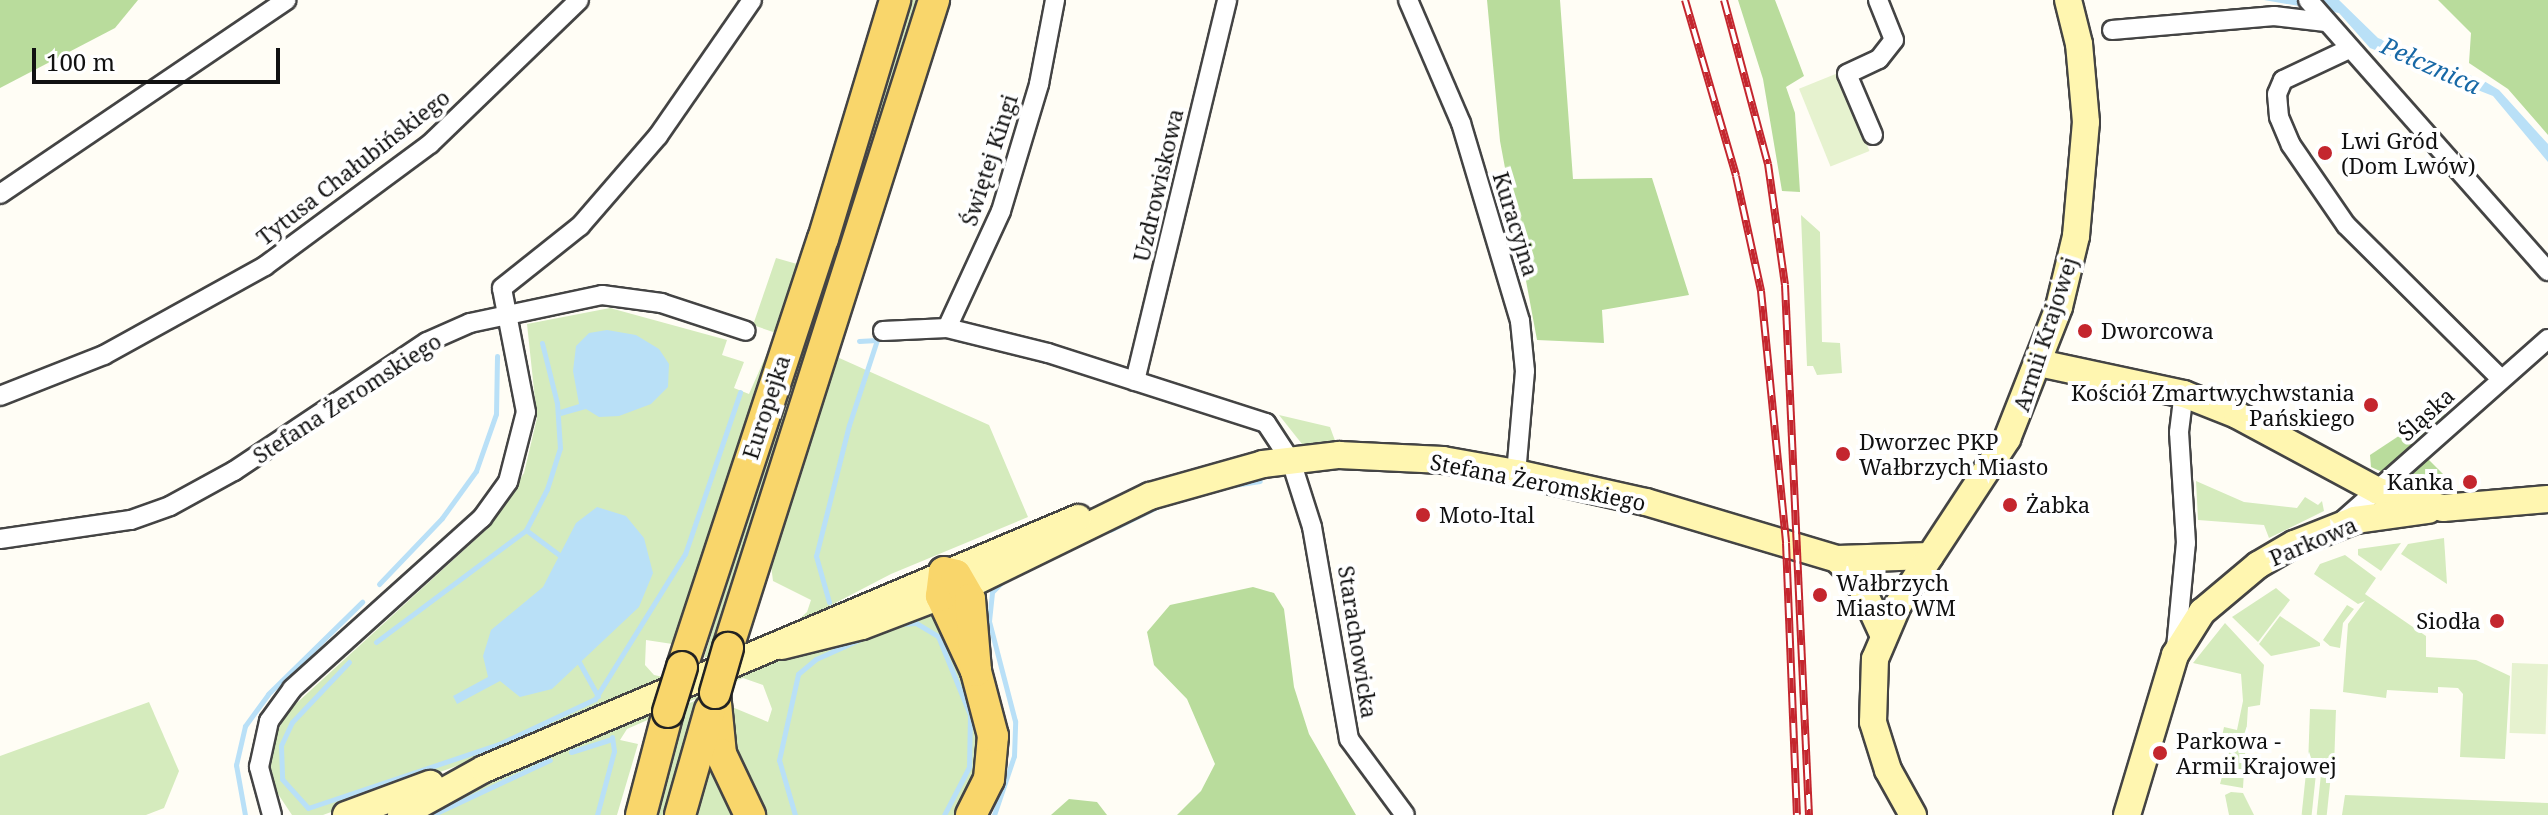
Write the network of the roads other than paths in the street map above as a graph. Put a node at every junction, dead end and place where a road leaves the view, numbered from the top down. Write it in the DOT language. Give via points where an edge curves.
graph roads {
  1 [pos="287,0"];
  2 [pos="579,0"];
  3 [pos="752,0"];
  4 [pos="895,0"];
  5 [pos="934,0"];
  6 [pos="1055,0"];
  7 [pos="1227,0"];
  8 [pos="1408,0"];
  9 [pos="1878,0"];
  10 [pos="2068,0"];
  11 [pos="2317,12"];
  12 [pos="2112,30"];
  13 [pos="2349,49"];
  14 [pos="1873,135"];
  15 [pos="0,194"];
  16 [pos="2548,271"];
  17 [pos="508,313"];
  18 [pos="947,328"];
  19 [pos="746,331"];
  20 [pos="883,331"];
  21 [pos="2548,339"];
  22 [pos="2039,363"];
  23 [pos="2501,379"];
  24 [pos="1135,381"];
  25 [pos="2184,394"];
  26 [pos="0,396"];
  27 [pos="1291,461"];
  28 [pos="1516,473"];
  29 [pos="2378,491"];
  30 [pos="2548,499"];
  31 [pos="2443,508"];
  32 [pos="2337,526"];
  33 [pos="0,539"];
  34 [pos="1930,556"];
  35 [pos="1837,559"];
  36 [pos="949,585"];
  37 [pos="1883,634"];
  38 [pos="2175,655"];
  39 [pos="715,693"];
  40 [pos="484,769"];
  41 [pos="272,815"];
  42 [pos="346,815"];
  43 [pos="401,815"];
  44 [pos="641,815"];
  45 [pos="680,815"];
  46 [pos="750,815"];
  47 [pos="971,815"];
  48 [pos="1405,815"];
  49 [pos="1913,815"];
  50 [pos="2127,815"];
  1 -- 15 [label="street"];
  2 -- 26 [label="street, Tytusa Chałubińskiego" via="430,144 265,266 104,355"];
  3 -- 17 [label="street" via="658,136 580,226 502,288"];
  4 -- 44 [label="main road, Europejka, bridge" via="823,239 682,667"];
  5 -- 39 [label="main road, Europejka, bridge"];
  6 -- 18 [label="street, Świętej Kingi" via="1039,84 1001,211"];
  7 -- 24 [label="street, Uzdrowiskowa"];
  8 -- 28 [label="street, Kuracyjna" via="1461,123 1520,321 1525,371"];
  9 -- 14 [label="street" via="1894,40 1891,48 1847,74"];
  10 -- 22 [label="main road, Armii Krajowej" via="2086,98 2083,182 2068,272"];
  11 -- 12 [label="street"];
  11 -- 13 [label="street"];
  13 -- 16 [label="street"];
  13 -- 23 [label="street" via="2283,80 2277,94 2279,117 2291,145 2346,225"];
  17 -- 19 [label="street, Stefana Żeromskiego" via="578,297 635,297"];
  17 -- 33 [label="street, Stefana Żeromskiego" via="427,342 234,471 170,506 131,520"];
  17 -- 41 [label="street" via="526,412 508,482 482,518 292,689 269,721 259,767"];
  18 -- 20 [label="street"];
  18 -- 24 [label="street"];
  21 -- 23 [label="street, Śląska"];
  22 -- 25 [label="main road"];
  22 -- 34 [label="main road, Armii Krajowej" via="2007,439"];
  23 -- 29 [label="street, Śląska"];
  24 -- 27 [label="street" via="1266,423"];
  25 -- 29 [label="main road" via="2237,415"];
  25 -- 38 [label="street, Parkowa" via="2179,432 2186,543"];
  27 -- 28 [label="main road, Stefana Żeromskiego" via="1375,455"];
  27 -- 36 [label="main road, Stefana Żeromskiego" via="1172,489"];
  27 -- 48 [label="street, Starachowicka" via="1321,560 1349,739"];
  28 -- 35 [label="main road, Stefana Żeromskiego" via="1646,502"];
  29 -- 31 [label="main road"];
  29 -- 32 [label="street, Śląska"];
  30 -- 31 [label="main road"];
  31 -- 32 [label="main road, Parkowa"];
  32 -- 38 [label="main road, Parkowa" via="2258,565 2202,612"];
  34 -- 35 [label="main road, Stefana Żeromskiego"];
  34 -- 37 [label="main road, Armii Krajowej"];
  35 -- 37 [label="main road" via="1859,582"];
  36 -- 40 [label="main road, Stefana Żeromskiego" via="862,626 782,646"];
  36 -- 47 [label="main road" via="990,714 993,758 986,788"];
  37 -- 49 [label="main road, Armii Krajowej" via="1875,659 1873,722 1888,770"];
  38 -- 50 [label="main road, Parkowa"];
  39 -- 45 [label="main road, Europejka"];
  39 -- 46 [label="main road" via="721,754"];
  40 -- 42 [label="main road"];
  40 -- 43 [label="main road"];
}
